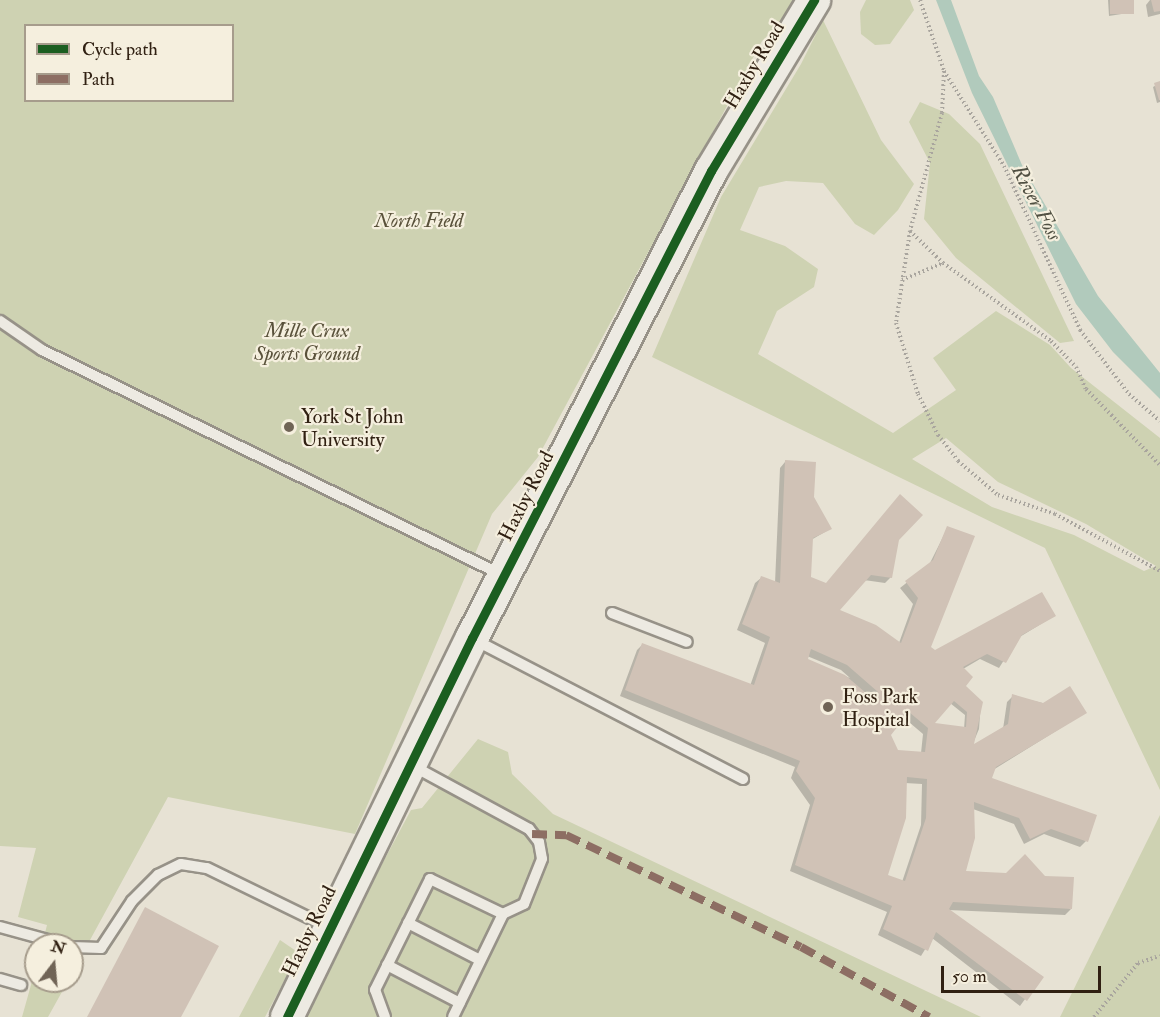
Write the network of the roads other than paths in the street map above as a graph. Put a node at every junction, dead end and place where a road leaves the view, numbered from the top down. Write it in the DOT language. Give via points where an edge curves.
graph roads {
  1 [pos="814,0"];
  2 [pos="0,321"];
  3 [pos="505,576"];
  4 [pos="612,614"];
  5 [pos="472,638"];
  6 [pos="687,642"];
  7 [pos="410,765"];
  8 [pos="743,779"];
  9 [pos="504,914"];
  10 [pos="408,923"];
  11 [pos="0,927"];
  12 [pos="331,928"];
  13 [pos="24,934"];
  14 [pos="84,947"];
  15 [pos="480,960"];
  16 [pos="387,965"];
  17 [pos="0,979"];
  18 [pos="21,984"];
  19 [pos="460,1003"];
  20 [pos="287,1017"];
  21 [pos="385,1017"];
  22 [pos="453,1017"];
  1 -- 3 [label="street, Haxby Road" via="711,171"];
  2 -- 3 [label="lane" via="42,350"];
  3 -- 5 [label="street, Haxby Road"];
  4 -- 6 [label="lane"];
  5 -- 7 [label="street, Haxby Road"];
  5 -- 8 [label="lane"];
  7 -- 9 [label="lane" via="529,829 539,842 542,859 524,904"];
  7 -- 12 [label="street, Haxby Road"];
  9 -- 10 [label="lane" via="430,879"];
  9 -- 15 [label="lane"];
  10 -- 15 [label="lane"];
  10 -- 16 [label="lane"];
  11 -- 13 [label="lane"];
  12 -- 14 [label="lane" via="207,868 182,864 158,875 132,901 101,948"];
  12 -- 20 [label="street, Haxby Road"];
  15 -- 19 [label="lane"];
  16 -- 19 [label="lane"];
  16 -- 21 [label="lane" via="375,990"];
  17 -- 18 [label="lane"];
  19 -- 22 [label="lane"];
}
